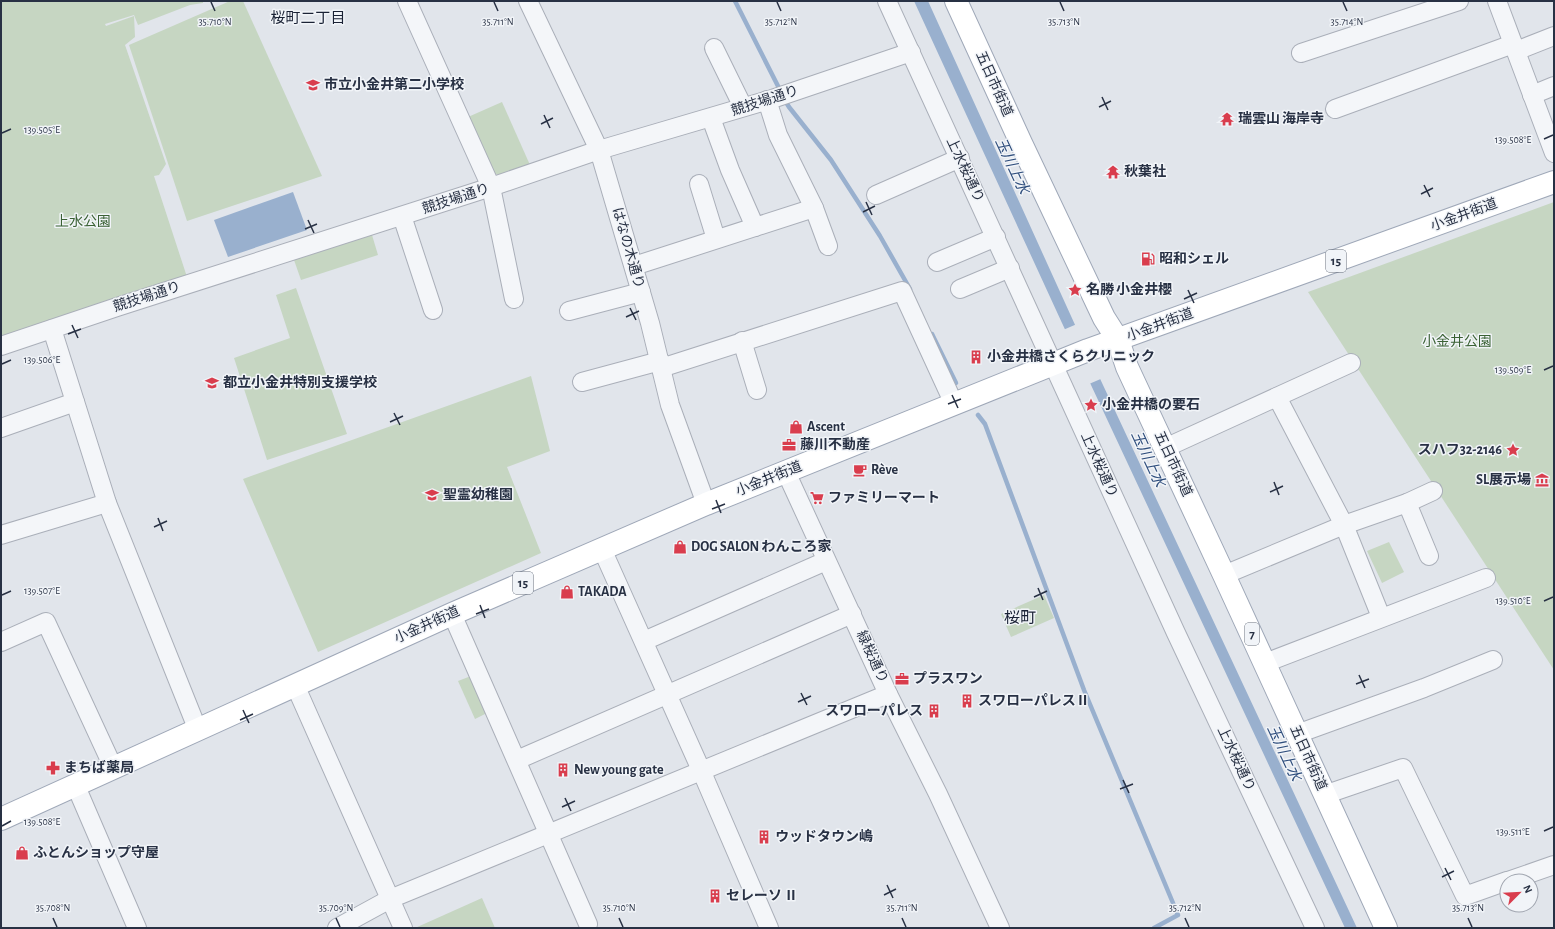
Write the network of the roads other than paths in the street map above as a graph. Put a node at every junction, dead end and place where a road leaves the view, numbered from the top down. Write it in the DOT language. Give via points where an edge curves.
graph roads {
  1 [pos="407,1"];
  2 [pos="528,1"];
  3 [pos="887,1"];
  4 [pos="956,1"];
  5 [pos="1459,1"];
  6 [pos="1497,1"];
  7 [pos="1554,36"];
  8 [pos="714,48"];
  9 [pos="1514,48"];
  10 [pos="911,52"];
  11 [pos="1301,53"];
  12 [pos="1554,86"];
  13 [pos="1532,95"];
  14 [pos="776,97"];
  15 [pos="743,107"];
  16 [pos="1335,109"];
  17 [pos="711,118"];
  18 [pos="599,150"];
  19 [pos="1554,153"];
  20 [pos="960,158"];
  21 [pos="1554,182"];
  22 [pos="699,184"];
  23 [pos="491,187"];
  24 [pos="876,196"];
  25 [pos="814,208"];
  26 [pos="402,216"];
  27 [pos="755,227"];
  28 [pos="996,237"];
  29 [pos="716,239"];
  30 [pos="828,246"];
  31 [pos="937,262"];
  32 [pos="634,266"];
  33 [pos="1010,268"];
  34 [pos="960,289"];
  35 [pos="641,292"];
  36 [pos="514,299"];
  37 [pos="433,310"];
  38 [pos="569,311"];
  39 [pos="52,329"];
  40 [pos="1118,340"];
  41 [pos="742,341"];
  42 [pos="1,346"];
  43 [pos="1351,363"];
  44 [pos="660,364"];
  45 [pos="1053,364"];
  46 [pos="582,382"];
  47 [pos="757,390"];
  48 [pos="1277,397"];
  49 [pos="75,402"];
  50 [pos="954,404"];
  51 [pos="1,428"];
  52 [pos="1166,448"];
  53 [pos="786,472"];
  54 [pos="1432,491"];
  55 [pos="1408,502"];
  56 [pos="107,503"];
  57 [pos="706,504"];
  58 [pos="1344,525"];
  59 [pos="1,535"];
  60 [pos="602,549"];
  61 [pos="1429,556"];
  62 [pos="826,560"];
  63 [pos="1224,574"];
  64 [pos="1486,578"];
  65 [pos="452,614"];
  66 [pos="852,614"];
  67 [pos="1381,617"];
  68 [pos="644,641"];
  69 [pos="1,642"];
  70 [pos="1492,660"];
  71 [pos="1265,663"];
  72 [pos="295,685"];
  73 [pos="667,694"];
  74 [pos="888,694"];
  75 [pos="197,728"];
  76 [pos="1297,734"];
  77 [pos="517,760"];
  78 [pos="113,767"];
  79 [pos="701,770"];
  80 [pos="75,784"];
  81 [pos="1324,794"];
  82 [pos="1,818"];
  83 [pos="548,833"];
  84 [pos="1552,870"];
  85 [pos="1539,873"];
  86 [pos="1499,884"];
  87 [pos="390,899"];
  88 [pos="581,916"];
  89 [pos="137,928"];
  90 [pos="337,928"];
  91 [pos="403,928"];
  92 [pos="769,928"];
  93 [pos="1000,928"];
  94 [pos="1315,928"];
  95 [pos="1386,928"];
  1 -- 23 [label="street"];
  2 -- 18 [label="street, はなの木通り"];
  3 -- 10 [label="street, 上水桜通り"];
  4 -- 40 [label="main road, 五日市街道 / 7" via="1097,304"];
  5 -- 11 [label="street"];
  6 -- 9 [label="street"];
  7 -- 9 [label="street"];
  8 -- 15 [label="street"];
  9 -- 13 [label="street"];
  9 -- 16 [label="street"];
  10 -- 14 [label="street, 競技場通り"];
  10 -- 20 [label="street, 上水桜通り"];
  12 -- 13 [label="street"];
  13 -- 19 [label="street"];
  14 -- 15 [label="street, 競技場通り"];
  14 -- 25 [label="street" via="778,135"];
  15 -- 17 [label="street, 競技場通り"];
  17 -- 18 [label="street, 競技場通り"];
  17 -- 27 [label="street"];
  18 -- 23 [label="street, 競技場通り"];
  18 -- 32 [label="street, はなの木通り"];
  20 -- 24 [label="street"];
  20 -- 28 [label="street, 上水桜通り"];
  21 -- 40 [label="main road, 小金井街道 / 15"];
  22 -- 29 [label="street"];
  23 -- 26 [label="street, 競技場通り"];
  23 -- 36 [label="street"];
  25 -- 27 [label="street"];
  25 -- 30 [label="street"];
  26 -- 37 [label="street"];
  26 -- 39 [label="street, 競技場通り"];
  27 -- 29 [label="street"];
  28 -- 31 [label="street"];
  28 -- 33 [label="street, 上水桜通り"];
  29 -- 32 [label="street"];
  32 -- 35 [label="street, はなの木通り"];
  33 -- 34 [label="street"];
  33 -- 45 [label="street, 上水桜通り"];
  35 -- 38 [label="street"];
  35 -- 44 [label="street, はなの木通り"];
  39 -- 42 [label="street, 競技場通り"];
  39 -- 49 [label="street"];
  40 -- 45 [label="main road, 小金井街道 / 15"];
  40 -- 52 [label="main road, 五日市街道 / 7" via="1127,367"];
  41 -- 44 [label="street"];
  41 -- 47 [label="street"];
  41 -- 50 [label="street" via="902,291"];
  43 -- 48 [label="street"];
  44 -- 46 [label="street"];
  44 -- 57 [label="street, はなの木通り" via="670,405"];
  45 -- 50 [label="main road, 小金井街道 / 15"];
  45 -- 94 [label="street, 上水桜通り"];
  48 -- 52 [label="street"];
  48 -- 58 [label="street"];
  49 -- 51 [label="street"];
  49 -- 56 [label="street"];
  50 -- 53 [label="main road, 小金井街道 / 15"];
  52 -- 63 [label="main road, 五日市街道 / 7"];
  53 -- 57 [label="main road, 小金井街道 / 15"];
  53 -- 62 [label="street, 緑桜通り"];
  54 -- 55 [label="street"];
  55 -- 58 [label="street"];
  55 -- 61 [label="street"];
  56 -- 59 [label="street"];
  56 -- 75 [label="street"];
  57 -- 60 [label="main road, 小金井街道 / 15"];
  58 -- 63 [label="street"];
  58 -- 67 [label="street"];
  60 -- 65 [label="main road, 小金井街道 / 15"];
  60 -- 68 [label="street"];
  62 -- 66 [label="street, 緑桜通り"];
  62 -- 68 [label="street"];
  63 -- 71 [label="main road, 五日市街道 / 7"];
  64 -- 67 [label="street"];
  65 -- 72 [label="main road, 小金井街道 / 15"];
  65 -- 77 [label="street"];
  66 -- 73 [label="street"];
  66 -- 74 [label="street, 緑桜通り"];
  67 -- 71 [label="street"];
  68 -- 73 [label="street"];
  69 -- 78 [label="street" via="46,622"];
  70 -- 76 [label="street" via="1424,688"];
  71 -- 76 [label="main road, 五日市街道 / 7"];
  72 -- 75 [label="main road, 小金井街道 / 15"];
  72 -- 87 [label="street"];
  73 -- 77 [label="street"];
  73 -- 79 [label="street"];
  74 -- 79 [label="street"];
  74 -- 93 [label="street, 緑桜通り"];
  75 -- 78 [label="main road, 小金井街道 / 15"];
  76 -- 81 [label="main road, 五日市街道 / 7"];
  77 -- 83 [label="street"];
  78 -- 80 [label="main road, 小金井街道 / 15"];
  79 -- 83 [label="street"];
  79 -- 92 [label="street"];
  80 -- 82 [label="main road, 小金井街道 / 15"];
  80 -- 89 [label="street"];
  81 -- 86 [label="street" via="1403,768 1465,896"];
  81 -- 95 [label="main road, 五日市街道 / 7"];
  83 -- 87 [label="street"];
  83 -- 88 [label="street"];
  84 -- 85 [label="street"];
  87 -- 90 [label="street"];
  87 -- 91 [label="street"];
}
